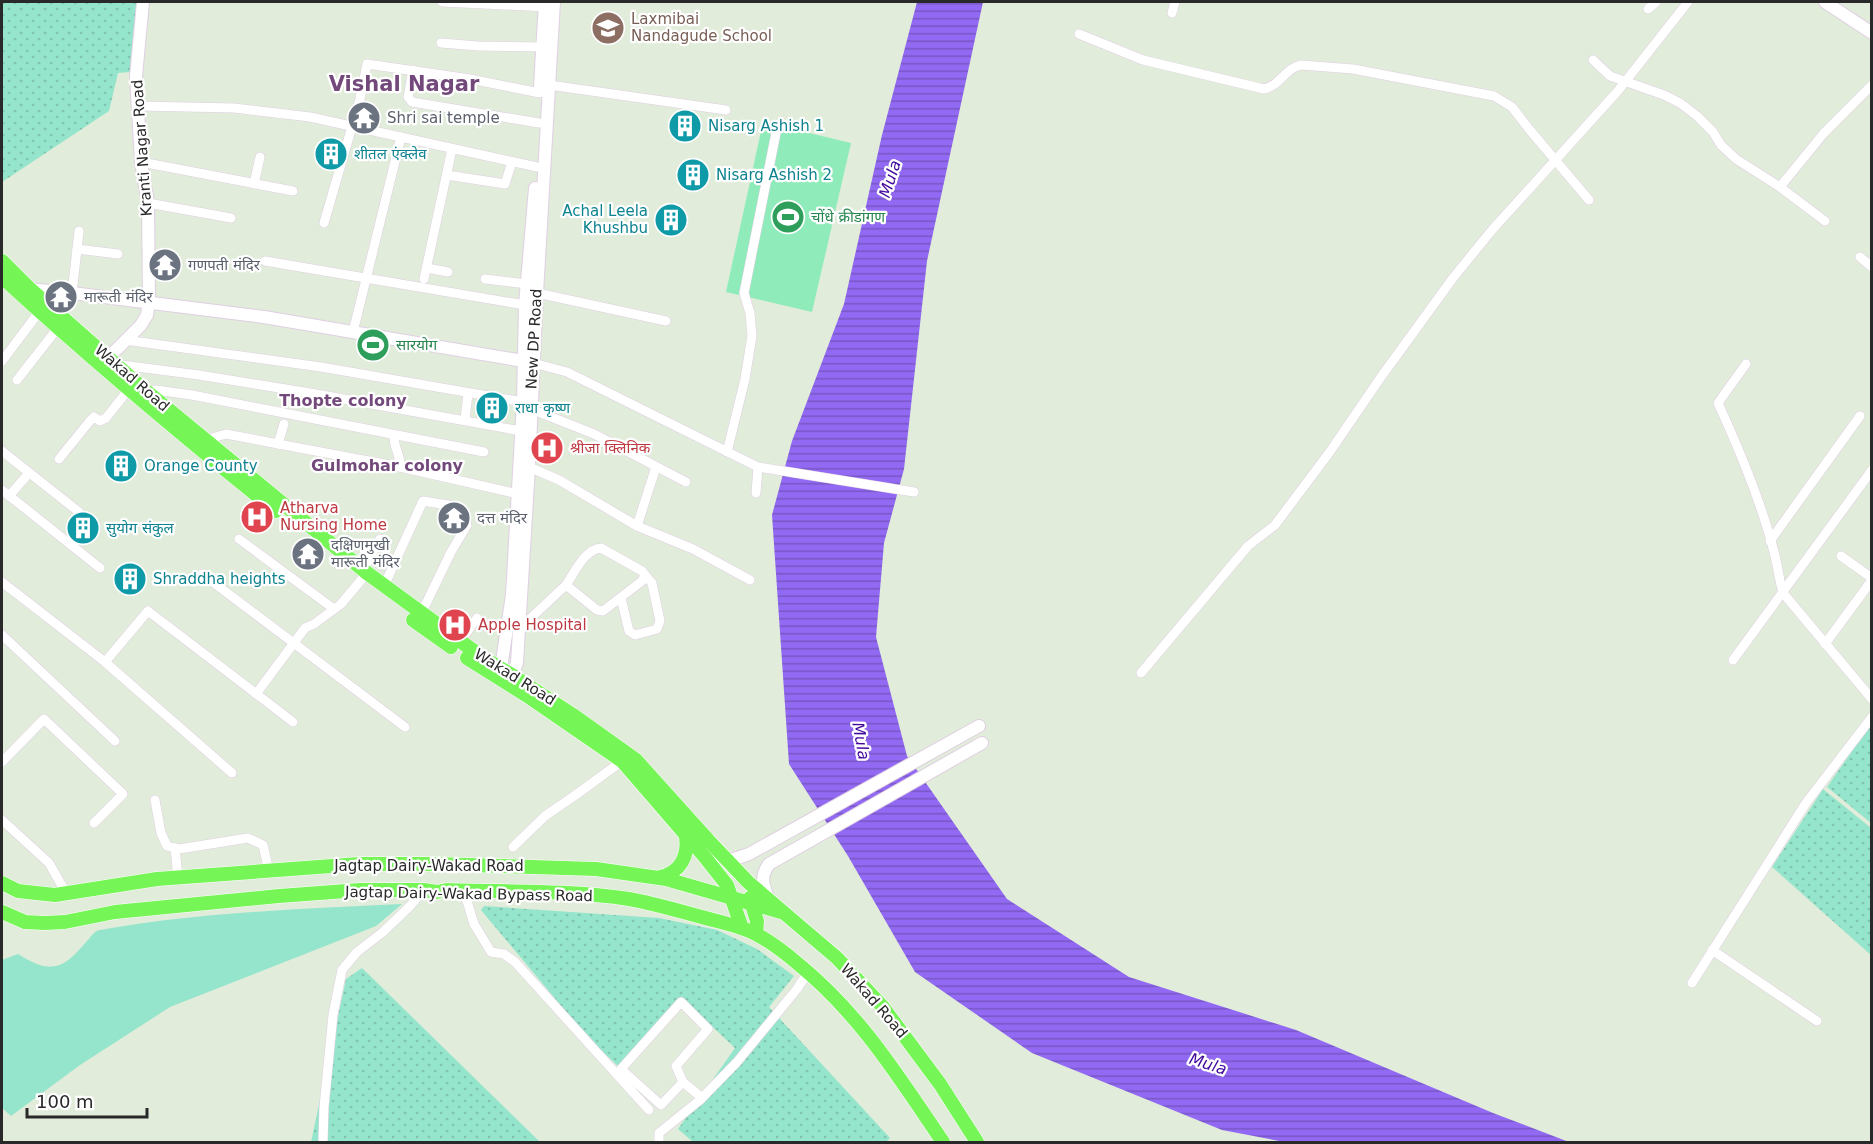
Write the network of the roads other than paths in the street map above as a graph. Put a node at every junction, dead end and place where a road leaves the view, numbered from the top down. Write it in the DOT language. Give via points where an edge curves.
graph roads {
  1 [pos="143,2"];
  2 [pos="442,2"];
  3 [pos="1175,2"];
  4 [pos="1656,2"];
  5 [pos="1688,2"];
  6 [pos="1825,2"];
  7 [pos="549,4"];
  8 [pos="1648,9"];
  9 [pos="1172,13"];
  10 [pos="1872,33"];
  11 [pos="1079,34"];
  12 [pos="441,43"];
  13 [pos="542,47"];
  14 [pos="1593,60"];
  15 [pos="413,70"];
  16 [pos="1624,82"];
  17 [pos="1872,85"];
  18 [pos="544,89"];
  19 [pos="138,106"];
  20 [pos="726,110"];
  21 [pos="539,123"];
  22 [pos="352,126"];
  23 [pos="776,133"];
  24 [pos="401,137"];
  25 [pos="452,149"];
  26 [pos="260,157"];
  27 [pos="1555,158"];
  28 [pos="141,162"];
  29 [pos="512,162"];
  30 [pos="537,167"];
  31 [pos="447,175"];
  32 [pos="254,184"];
  33 [pos="1780,187"];
  34 [pos="293,191"];
  35 [pos="1589,200"];
  36 [pos="148,203"];
  37 [pos="231,218"];
  38 [pos="1826,221"];
  39 [pos="324,223"];
  40 [pos="79,231"];
  41 [pos="77,249"];
  42 [pos="118,254"];
  43 [pos="1860,257"];
  44 [pos="2,261"];
  45 [pos="265,261"];
  46 [pos="1872,267"];
  47 [pos="427,268"];
  48 [pos="448,272"];
  49 [pos="2,277"];
  50 [pos="365,279"];
  51 [pos="424,279"];
  52 [pos="485,279"];
  53 [pos="527,284"];
  54 [pos="25,291"];
  55 [pos="72,293"];
  56 [pos="537,293"];
  57 [pos="149,302"];
  58 [pos="525,305"];
  59 [pos="39,312"];
  60 [pos="666,321"];
  61 [pos="57,329"];
  62 [pos="353,332"];
  63 [pos="125,340"];
  64 [pos="2,361"];
  65 [pos="108,362"];
  66 [pos="528,362"];
  67 [pos="1746,364"];
  68 [pos="17,380"];
  69 [pos="129,389"];
  70 [pos="146,391"];
  71 [pos="468,393"];
  72 [pos="527,405"];
  73 [pos="1860,416"];
  74 [pos="465,420"];
  75 [pos="284,424"];
  76 [pos="521,431"];
  77 [pos="394,435"];
  78 [pos="207,441"];
  79 [pos="278,444"];
  80 [pos="2,451"];
  81 [pos="484,452"];
  82 [pos="727,452"];
  83 [pos="59,459"];
  84 [pos="529,466"];
  85 [pos="400,467"];
  86 [pos="656,467"];
  87 [pos="758,467"];
  88 [pos="1872,470"];
  89 [pos="28,474"];
  90 [pos="686,482"];
  91 [pos="914,492"];
  92 [pos="5,493"];
  93 [pos="756,493"];
  94 [pos="518,494"];
  95 [pos="454,506"];
  96 [pos="79,512"];
  97 [pos="467,525"];
  98 [pos="637,526"];
  99 [pos="239,539"];
  100 [pos="380,540"];
  101 [pos="1770,541"];
  102 [pos="1841,556"];
  103 [pos="100,568"];
  104 [pos="202,574"];
  105 [pos="363,574"];
  106 [pos="645,575"];
  107 [pos="1872,579"];
  108 [pos="750,580"];
  109 [pos="2,582"];
  110 [pos="566,585"];
  111 [pos="384,586"];
  112 [pos="1784,593"];
  113 [pos="621,598"];
  114 [pos="334,609"];
  115 [pos="421,614"];
  116 [pos="477,618"];
  117 [pos="518,630"];
  118 [pos="2,635"];
  119 [pos="293,642"];
  120 [pos="460,642"];
  121 [pos="1826,644"];
  122 [pos="1734,660"];
  123 [pos="105,662"];
  124 [pos="1141,673"];
  125 [pos="504,676"];
  126 [pos="256,694"];
  127 [pos="1872,699"];
  128 [pos="1872,717"];
  129 [pos="293,722"];
  130 [pos="980,726"];
  131 [pos="405,727"];
  132 [pos="115,741"];
  133 [pos="982,743"];
  134 [pos="622,761"];
  135 [pos="2,762"];
  136 [pos="232,773"];
  137 [pos="154,800"];
  138 [pos="2,820"];
  139 [pos="94,823"];
  140 [pos="686,836"];
  141 [pos="513,847"];
  142 [pos="175,848"];
  143 [pos="728,861"];
  144 [pos="269,871"];
  145 [pos="741,874"];
  146 [pos="178,878"];
  147 [pos="658,878"];
  148 [pos="157,879"];
  149 [pos="2,883"];
  150 [pos="424,890"];
  151 [pos="464,891"];
  152 [pos="66,893"];
  153 [pos="733,898"];
  154 [pos="770,901"];
  155 [pos="751,905"];
  156 [pos="161,907"];
  157 [pos="2,912"];
  158 [pos="783,913"];
  159 [pos="742,928"];
  160 [pos="756,934"];
  161 [pos="1712,950"];
  162 [pos="808,972"];
  163 [pos="1692,983"];
  164 [pos="1817,1021"];
  165 [pos="683,1083"];
  166 [pos="702,1098"];
  167 [pos="649,1110"];
  168 [pos="323,1143"];
  169 [pos="660,1143"];
  170 [pos="943,1143"];
  171 [pos="977,1143"];
  1 -- 19 [label="main road, Kranti Nagar Road" via="136,76"];
  2 -- 7 [label="street"];
  3 -- 9 [label="street"];
  4 -- 8 [label="street"];
  5 -- 16 [label="street"];
  6 -- 10 [label="main road"];
  7 -- 13 [label="main road, New DP Road"];
  7 -- 18 [label="main road, New DP Road"];
  11 -- 27 [label="street" via="1143,60 1264,89 1275,85 1293,66 1301,65 1353,69 1494,96 1512,107"];
  12 -- 13 [label="street"];
  13 -- 18 [label="main road, New DP Road"];
  14 -- 16 [label="street" via="1610,76"];
  15 -- 18 [label="street"];
  15 -- 21 [label="street" via="408,97 412,102"];
  15 -- 22 [label="street" via="367,64"];
  16 -- 27 [label="street"];
  16 -- 33 [label="street" via="1680,103 1736,159"];
  17 -- 33 [label="street" via="1824,133"];
  18 -- 20 [label="street"];
  18 -- 21 [label="main road, New DP Road"];
  18 -- 56 [label="main road, New DP Road"];
  19 -- 22 [label="street" via="234,108"];
  19 -- 28 [label="main road, Kranti Nagar Road"];
  21 -- 30 [label="main road, New DP Road"];
  22 -- 24 [label="street"];
  22 -- 39 [label="street"];
  23 -- 82 [label="street" via="744,293 752,336"];
  24 -- 25 [label="street"];
  24 -- 50 [label="street"];
  25 -- 29 [label="street"];
  25 -- 31 [label="street"];
  26 -- 32 [label="street"];
  27 -- 35 [label="street"];
  27 -- 124 [label="street" via="1453,278 1275,525 1248,546"];
  28 -- 32 [label="street"];
  28 -- 36 [label="main road, Kranti Nagar Road"];
  29 -- 30 [label="street"];
  29 -- 31 [label="street" via="505,184"];
  30 -- 53 [label="main road, New DP Road"];
  31 -- 47 [label="street"];
  32 -- 34 [label="street"];
  33 -- 38 [label="street"];
  36 -- 37 [label="street"];
  36 -- 57 [label="main road, Kranti Nagar Road"];
  40 -- 41 [label="street"];
  41 -- 42 [label="street"];
  41 -- 55 [label="street"];
  43 -- 46 [label="street"];
  44 -- 54 [label="main road, Wakad Road"];
  45 -- 50 [label="street"];
  47 -- 48 [label="street"];
  47 -- 51 [label="street"];
  49 -- 54 [label="main road, Wakad Road"];
  50 -- 58 [label="street"];
  50 -- 62 [label="street"];
  52 -- 53 [label="street"];
  53 -- 58 [label="main road, New DP Road"];
  54 -- 55 [label="main road"];
  54 -- 59 [label="main road, Wakad Road"];
  54 -- 65 [label="main road, Wakad Road"];
  55 -- 57 [label="main road"];
  56 -- 60 [label="street"];
  56 -- 66 [label="main road, New DP Road"];
  57 -- 62 [label="main road"];
  57 -- 63 [label="main road" via="141,325"];
  58 -- 66 [label="main road, New DP Road"];
  59 -- 61 [label="main road, Wakad Road"];
  59 -- 64 [label="street"];
  61 -- 65 [label="main road, Wakad Road"];
  61 -- 68 [label="street"];
  62 -- 66 [label="main road"];
  63 -- 65 [label="main road"];
  63 -- 71 [label="street"];
  65 -- 69 [label="main road, Wakad Road"];
  65 -- 70 [label="main road, Wakad Road"];
  65 -- 74 [label="street"];
  66 -- 72 [label="main road, New DP Road"];
  66 -- 82 [label="street" via="567,372"];
  67 -- 101 [label="street" via="1718,403 1753,486"];
  69 -- 83 [label="street" via="106,418 100,421 94,417"];
  69 -- 105 [label="main road, Wakad Road" via="202,451"];
  70 -- 77 [label="street" via="192,395"];
  70 -- 78 [label="main road, Wakad Road"];
  71 -- 72 [label="street"];
  71 -- 74 [label="street"];
  72 -- 76 [label="main road, New DP Road"];
  72 -- 84 [label="main road, New DP Road"];
  72 -- 86 [label="street"];
  73 -- 101 [label="street"];
  74 -- 76 [label="street"];
  75 -- 79 [label="street"];
  76 -- 94 [label="main road, New DP Road"];
  77 -- 81 [label="street"];
  77 -- 85 [label="street"];
  78 -- 79 [label="street" via="226,434"];
  78 -- 105 [label="main road, Wakad Road"];
  79 -- 85 [label="street"];
  80 -- 89 [label="street"];
  82 -- 87 [label="street"];
  84 -- 98 [label="street"];
  84 -- 117 [label="main road, New DP Road"];
  85 -- 94 [label="street"];
  86 -- 90 [label="street"];
  86 -- 98 [label="street"];
  87 -- 91 [label="street"];
  87 -- 93 [label="street"];
  88 -- 112 [label="street"];
  89 -- 92 [label="street"];
  89 -- 96 [label="street"];
  92 -- 103 [label="street"];
  94 -- 125 [label="main road, New DP Road"];
  95 -- 111 [label="street" via="423,501"];
  97 -- 115 [label="street"];
  98 -- 108 [label="street" via="693,549"];
  99 -- 114 [label="street"];
  100 -- 105 [label="street"];
  101 -- 112 [label="street"];
  102 -- 107 [label="street"];
  104 -- 119 [label="street"];
  105 -- 111 [label="main road, Wakad Road"];
  105 -- 114 [label="street"];
  105 -- 125 [label="main road, Wakad Road" via="436,637"];
  106 -- 110 [label="street" via="602,548 595,548"];
  106 -- 113 [label="street"];
  106 -- 113 [label="street" via="652,583 660,623 657,629 632,634"];
  107 -- 121 [label="street"];
  109 -- 123 [label="street"];
  110 -- 113 [label="street" via="603,611"];
  110 -- 117 [label="street"];
  111 -- 115 [label="main road, Wakad Road"];
  112 -- 121 [label="street"];
  112 -- 122 [label="street"];
  114 -- 119 [label="street" via="308,626"];
  115 -- 120 [label="main road, Wakad Road"];
  116 -- 120 [label="street"];
  117 -- 125 [label="main road, New DP Road" via="517,663"];
  118 -- 132 [label="street"];
  119 -- 126 [label="street"];
  119 -- 131 [label="street"];
  120 -- 125 [label="main road, Wakad Road"];
  121 -- 127 [label="street"];
  123 -- 126 [label="street" via="148,612"];
  123 -- 136 [label="street"];
  125 -- 134 [label="main road, Wakad Road"];
  125 -- 143 [label="main road, Wakad Road" via="573,715 636,760"];
  126 -- 129 [label="street"];
  128 -- 161 [label="street" via="1806,803"];
  130 -- 143 [label="main road" via="749,854"];
  133 -- 154 [label="main road" via="769,864 763,872 763,883"];
  134 -- 140 [label="main road, Wakad Road"];
  134 -- 141 [label="street" via="545,816"];
  135 -- 139 [label="street" via="44,719 123,794"];
  137 -- 142 [label="street" via="161,833 167,846"];
  138 -- 152 [label="street" via="49,863"];
  140 -- 147 [label="main road" via="681,864 674,872"];
  140 -- 153 [label="main road, Wakad Road" via="727,885"];
  142 -- 144 [label="street" via="248,838 263,845"];
  142 -- 146 [label="street"];
  143 -- 145 [label="main road, Wakad Road"];
  144 -- 146 [label="main road, Jagtap Dairy-Wakad Road"];
  144 -- 147 [label="main road, Jagtap Dairy-Wakad Road" via="359,864 435,864 596,869"];
  145 -- 154 [label="main road, Wakad Road"];
  145 -- 155 [label="main road"];
  146 -- 148 [label="main road, Jagtap Dairy-Wakad Road"];
  147 -- 153 [label="main road, Jagtap Dairy-Wakad Road"];
  148 -- 152 [label="main road, Jagtap Dairy-Wakad Road"];
  148 -- 156 [label="main road"];
  149 -- 152 [label="main road, Jagtap Dairy-Wakad Road" via="18,891"];
  150 -- 151 [label="main road, Jagtap Dairy-Wakad Bypass Road"];
  150 -- 156 [label="main road, Jagtap Dairy-Wakad Bypass Road" via="360,890"];
  150 -- 168 [label="street" via="342,970 333,1015"];
  151 -- 159 [label="main road, Jagtap Dairy-Wakad Bypass Road" via="628,899"];
  151 -- 167 [label="street" via="474,924 491,952 504,954 514,962"];
  153 -- 155 [label="main road, Jagtap Dairy-Wakad Road"];
  153 -- 159 [label="main road, Wakad Road"];
  154 -- 158 [label="main road, Wakad Road"];
  155 -- 158 [label="main road, Jagtap Dairy-Wakad Road"];
  155 -- 160 [label="main road" via="757,921"];
  156 -- 157 [label="main road, Jagtap Dairy-Wakad Bypass Road" via="45,924 25,922"];
  158 -- 171 [label="main road, Wakad Road" via="837,958 882,1006 940,1084"];
  159 -- 160 [label="main road, Jagtap Dairy-Wakad Bypass Road"];
  160 -- 162 [label="main road, Wakad Road"];
  161 -- 163 [label="street"];
  161 -- 164 [label="street"];
  162 -- 166 [label="street" via="737,1062"];
  162 -- 170 [label="main road, Wakad Road" via="860,1024"];
  165 -- 165 [label="street" via="661,1105 621,1069 681,1002 708,1029 676,1066"];
  165 -- 166 [label="street"];
  166 -- 169 [label="street" via="659,1133"];
}
